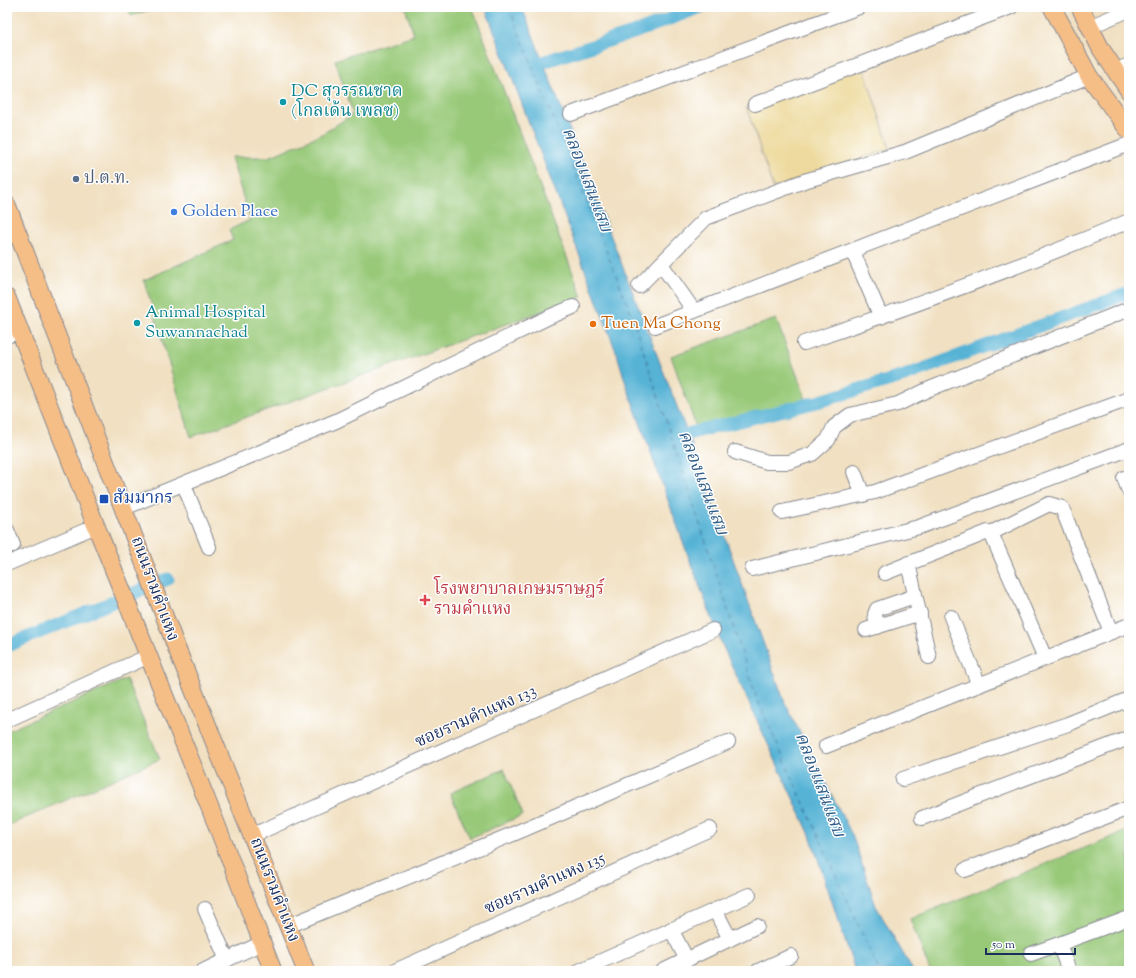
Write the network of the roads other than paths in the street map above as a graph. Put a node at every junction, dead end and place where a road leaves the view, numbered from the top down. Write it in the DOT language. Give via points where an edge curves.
graph roads {
  1 [pos="859,7"];
  2 [pos="1011,7"];
  3 [pos="1052,7"];
  4 [pos="1080,7"];
  5 [pos="1129,10"];
  6 [pos="1089,27"];
  7 [pos="1122,68"];
  8 [pos="1089,76"];
  9 [pos="1129,91"];
  10 [pos="755,104"];
  11 [pos="571,114"];
  12 [pos="1129,131"];
  13 [pos="1129,144"];
  14 [pos="7,205"];
  15 [pos="1129,221"];
  16 [pos="853,252"];
  17 [pos="661,264"];
  18 [pos="639,286"];
  19 [pos="7,298"];
  20 [pos="573,307"];
  21 [pos="1129,309"];
  22 [pos="694,312"];
  23 [pos="881,317"];
  24 [pos="655,326"];
  25 [pos="14,333"];
  26 [pos="804,344"];
  27 [pos="1129,399"];
  28 [pos="1129,449"];
  29 [pos="735,452"];
  30 [pos="854,472"];
  31 [pos="1124,478"];
  32 [pos="184,485"];
  33 [pos="1129,491"];
  34 [pos="863,496"];
  35 [pos="124,508"];
  36 [pos="782,512"];
  37 [pos="96,526"];
  38 [pos="7,530"];
  39 [pos="991,533"];
  40 [pos="13,545"];
  41 [pos="209,547"];
  42 [pos="7,564"];
  43 [pos="908,564"];
  44 [pos="752,569"];
  45 [pos="885,573"];
  46 [pos="915,596"];
  47 [pos="920,614"];
  48 [pos="951,617"];
  49 [pos="1129,624"];
  50 [pos="714,630"];
  51 [pos="1111,632"];
  52 [pos="149,656"];
  53 [pos="929,657"];
  54 [pos="1045,658"];
  55 [pos="979,685"];
  56 [pos="1129,699"];
  57 [pos="7,720"];
  58 [pos="1129,738"];
  59 [pos="728,742"];
  60 [pos="826,746"];
  61 [pos="903,779"];
  62 [pos="1129,808"];
  63 [pos="922,818"];
  64 [pos="710,829"];
  65 [pos="253,835"];
  66 [pos="965,870"];
  67 [pos="749,895"];
  68 [pos="205,909"];
  69 [pos="715,910"];
  70 [pos="1129,918"];
  71 [pos="288,926"];
  72 [pos="757,926"];
  73 [pos="671,930"];
  74 [pos="730,939"];
  75 [pos="262,943"];
  76 [pos="1059,944"];
  77 [pos="1031,954"];
  78 [pos="791,956"];
  79 [pos="227,960"];
  80 [pos="687,960"];
  81 [pos="596,968"];
  82 [pos="203,971"];
  83 [pos="273,971"];
  84 [pos="306,971"];
  85 [pos="395,971"];
  86 [pos="579,971"];
  87 [pos="664,971"];
  88 [pos="758,971"];
  89 [pos="1070,971"];
  1 -- 11 [label="street"];
  2 -- 10 [label="street"];
  3 -- 8 [label="main road"];
  4 -- 6 [label="main road"];
  5 -- 6 [label="street"];
  6 -- 7 [label="main road"];
  7 -- 9 [label="main road"];
  8 -- 12 [label="main road"];
  8 -- 17 [label="street" via="905,152 804,181 706,218"];
  13 -- 16 [label="street"];
  14 -- 35 [label="main road, ถนนรามคำแหง"];
  15 -- 23 [label="street" via="1035,260"];
  16 -- 22 [label="street"];
  16 -- 23 [label="street"];
  17 -- 18 [label="street"];
  17 -- 22 [label="street"];
  19 -- 25 [label="main road, ถนนรามคำแหง"];
  20 -- 32 [label="street" via="336,421"];
  21 -- 29 [label="street" via="898,404 850,415 834,427 828,440 812,454 789,462 766,462"];
  22 -- 24 [label="street"];
  23 -- 26 [label="street"];
  25 -- 37 [label="main road, ถนนรามคำแหง"];
  27 -- 34 [label="street"];
  28 -- 44 [label="street" via="919,527"];
  30 -- 34 [label="street"];
  31 -- 33 [label="street"];
  32 -- 35 [label="street"];
  32 -- 41 [label="street"];
  34 -- 36 [label="street"];
  35 -- 65 [label="main road, ถนนรามคำแหง"];
  37 -- 42 [label="street"];
  37 -- 52 [label="main road, ถนนรามคำแหง"];
  38 -- 40 [label="street"];
  39 -- 43 [label="street"];
  39 -- 51 [label="street" via="1049,504 1062,508"];
  39 -- 54 [label="street"];
  43 -- 45 [label="street"];
  43 -- 46 [label="street"];
  46 -- 47 [label="street"];
  46 -- 47 [label="street" via="877,609 872,629"];
  47 -- 53 [label="street"];
  48 -- 55 [label="street"];
  49 -- 51 [label="street"];
  50 -- 65 [label="street, ซอยรามคำแหง 133"];
  51 -- 54 [label="street"];
  52 -- 57 [label="street"];
  52 -- 75 [label="main road, ถนนรามคำแหง"];
  54 -- 55 [label="street"];
  55 -- 60 [label="street"];
  56 -- 61 [label="street" via="1068,724"];
  58 -- 63 [label="street"];
  59 -- 71 [label="street"];
  62 -- 66 [label="street"];
  64 -- 85 [label="street, ซอยรามคำแหง 135"];
  65 -- 71 [label="main road, ถนนรามคำแหง"];
  67 -- 69 [label="street"];
  68 -- 79 [label="street"];
  69 -- 73 [label="street"];
  69 -- 74 [label="street"];
  70 -- 76 [label="street"];
  71 -- 84 [label="main road, ถนนรามคำแหง"];
  72 -- 74 [label="street"];
  73 -- 80 [label="street"];
  73 -- 81 [label="street"];
  74 -- 80 [label="street"];
  75 -- 79 [label="street"];
  75 -- 83 [label="main road, ถนนรามคำแหง"];
  76 -- 77 [label="street"];
  76 -- 89 [label="street"];
  78 -- 88 [label="street"];
  79 -- 82 [label="street"];
  80 -- 87 [label="street"];
  81 -- 86 [label="street"];
}
